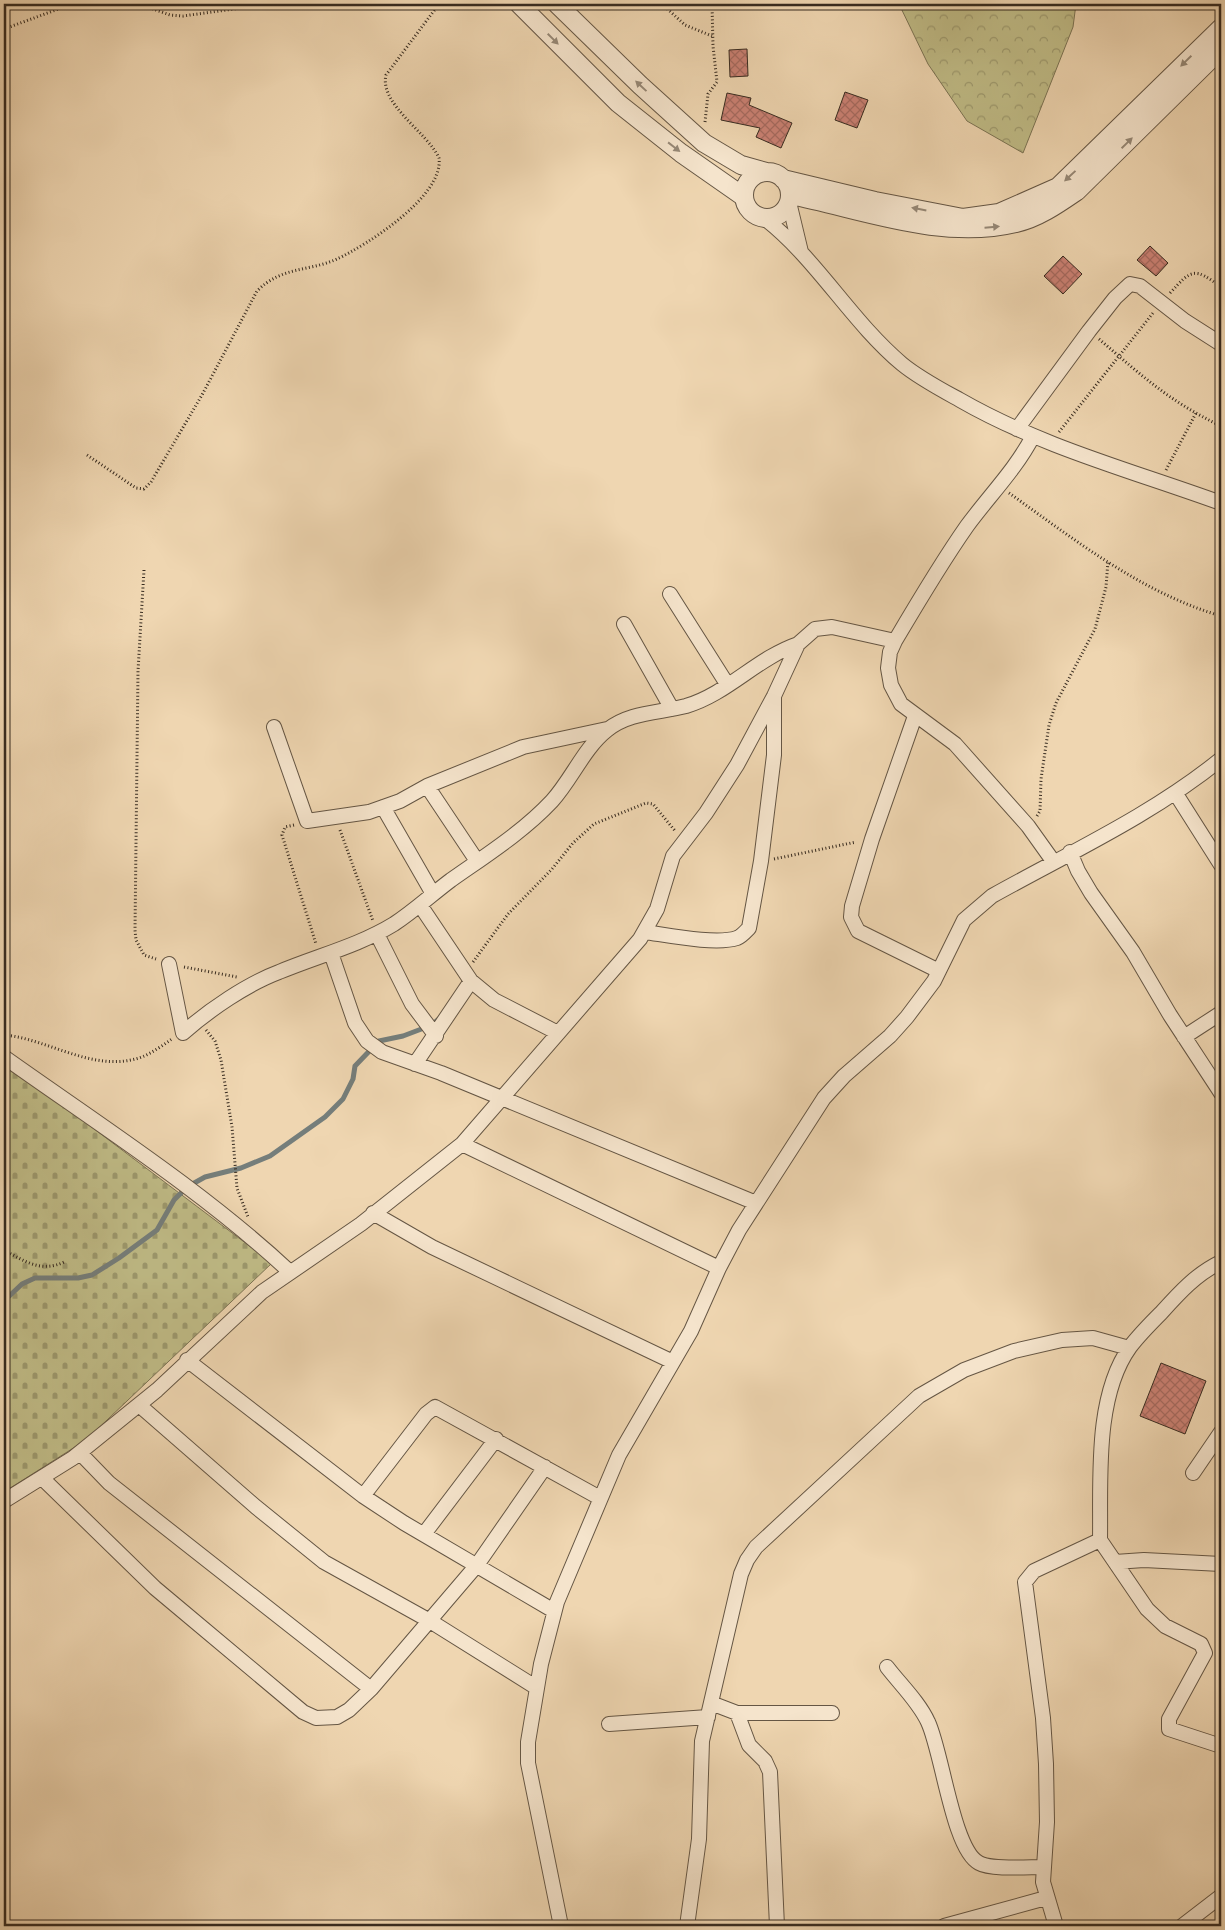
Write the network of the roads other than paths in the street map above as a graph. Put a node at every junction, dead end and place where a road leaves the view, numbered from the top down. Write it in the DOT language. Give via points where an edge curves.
graph roads {
  1 [pos="519,4"];
  2 [pos="557,4"];
  3 [pos="1221,28"];
  4 [pos="1221,49"];
  5 [pos="766,172"];
  6 [pos="787,192"];
  7 [pos="744,197"];
  8 [pos="764,218"];
  9 [pos="801,252"];
  10 [pos="1221,344"];
  11 [pos="1017,429"];
  12 [pos="1032,436"];
  13 [pos="1221,502"];
  14 [pos="670,594"];
  15 [pos="624,624"];
  16 [pos="895,641"];
  17 [pos="798,644"];
  18 [pos="727,684"];
  19 [pos="774,696"];
  20 [pos="672,708"];
  21 [pos="915,716"];
  22 [pos="274,727"];
  23 [pos="608,729"];
  24 [pos="1221,759"];
  25 [pos="428,786"];
  26 [pos="1176,794"];
  27 [pos="383,807"];
  28 [pos="1070,852"];
  29 [pos="477,862"];
  30 [pos="1053,862"];
  31 [pos="1221,865"];
  32 [pos="433,894"];
  33 [pos="420,905"];
  34 [pos="645,932"];
  35 [pos="377,934"];
  36 [pos="325,955"];
  37 [pos="169,964"];
  38 [pos="939,971"];
  39 [pos="469,979"];
  40 [pos="1221,1014"];
  41 [pos="558,1034"];
  42 [pos="436,1036"];
  43 [pos="1184,1037"];
  44 [pos="4,1058"];
  45 [pos="416,1064"];
  46 [pos="1221,1093"];
  47 [pos="504,1098"];
  48 [pos="462,1144"];
  49 [pos="756,1203"];
  50 [pos="373,1213"];
  51 [pos="1221,1262"];
  52 [pos="719,1268"];
  53 [pos="290,1272"];
  54 [pos="1129,1348"];
  55 [pos="187,1360"];
  56 [pos="673,1362"];
  57 [pos="139,1405"];
  58 [pos="1221,1432"];
  59 [pos="496,1439"];
  60 [pos="80,1453"];
  61 [pos="545,1467"];
  62 [pos="1193,1473"];
  63 [pos="42,1478"];
  64 [pos="363,1496"];
  65 [pos="600,1498"];
  66 [pos="4,1501"];
  67 [pos="424,1534"];
  68 [pos="1100,1540"];
  69 [pos="1115,1562"];
  70 [pos="1221,1564"];
  71 [pos="477,1566"];
  72 [pos="554,1611"];
  73 [pos="430,1621"];
  74 [pos="888,1667"];
  75 [pos="537,1688"];
  76 [pos="371,1689"];
  77 [pos="712,1703"];
  78 [pos="736,1713"];
  79 [pos="832,1713"];
  80 [pos="708,1717"];
  81 [pos="609,1724"];
  82 [pos="1221,1746"];
  83 [pos="1043,1867"];
  84 [pos="1221,1896"];
  85 [pos="1046,1898"];
  86 [pos="973,1922"];
  87 [pos="561,1926"];
  88 [pos="687,1926"];
  89 [pos="777,1926"];
  90 [pos="944,1926"];
  91 [pos="1056,1926"];
  92 [pos="1182,1926"];
  1 -- 7 [label="street, one-way" via="618,103"];
  5 -- 2 [label="street, one-way" via="741,164 704,143"];
  3 -- 6 [label="street, one-way" via="1058,187 999,213 963,218 875,201"];
  6 -- 4 [label="street, one-way" via="934,226 992,228 1018,223 1052,209 1077,192"];
  5 -- 6 [label="street" via="773,173"];
  5 -- 7 [label="street" via="747,182"];
  6 -- 8 [label="street" via="779,214"];
  6 -- 9 [label="street"];
  7 -- 8 [label="street" via="750,211"];
  8 -- 9 [label="street"];
  9 -- 11 [label="street" via="858,321 905,366 950,395"];
  10 -- 11 [label="street" via="1140,286 1130,284 1089,331"];
  11 -- 12 [label="street"];
  12 -- 13 [label="street"];
  12 -- 16 [label="street" via="1020,459 949,553"];
  14 -- 18 [label="street"];
  15 -- 20 [label="street"];
  16 -- 17 [label="street" via="846,628 821,627 810,631"];
  16 -- 21 [label="street" via="890,652 889,678 901,704"];
  17 -- 18 [label="street" via="780,650"];
  17 -- 19 [label="street"];
  18 -- 20 [label="street" via="698,701"];
  19 -- 34 [label="street" via="737,765 673,856 657,909"];
  19 -- 34 [label="street" via="774,755 762,862 749,928 729,939 684,938"];
  20 -- 23 [label="street" via="632,717"];
  21 -- 30 [label="street" via="955,744 1028,826"];
  21 -- 38 [label="street" via="852,906 858,931"];
  22 -- 27 [label="street" via="307,821 361,814"];
  23 -- 25 [label="street" via="523,747"];
  23 -- 29 [label="street" via="596,739 571,779 551,802"];
  24 -- 26 [label="street"];
  25 -- 27 [label="street"];
  25 -- 29 [label="street"];
  26 -- 28 [label="street"];
  26 -- 31 [label="street"];
  27 -- 32 [label="street"];
  28 -- 30 [label="street"];
  28 -- 43 [label="street" via="1091,893 1133,952"];
  29 -- 32 [label="street"];
  30 -- 38 [label="street" via="975,909 964,920"];
  32 -- 33 [label="street"];
  33 -- 35 [label="street"];
  33 -- 39 [label="street"];
  34 -- 41 [label="street"];
  35 -- 36 [label="street"];
  35 -- 42 [label="street" via="409,998"];
  36 -- 37 [label="street" via="276,972 198,1020 184,1033"];
  36 -- 45 [label="street" via="367,1041 382,1052"];
  38 -- 49 [label="street" via="890,1036 824,1098"];
  39 -- 41 [label="street" via="494,1000"];
  39 -- 42 [label="street"];
  40 -- 43 [label="street"];
  41 -- 47 [label="street" via="531,1062"];
  42 -- 45 [label="street"];
  43 -- 46 [label="street"];
  44 -- 53 [label="street" via="187,1187 251,1236"];
  45 -- 47 [label="street"];
  47 -- 48 [label="street"];
  47 -- 49 [label="street"];
  48 -- 50 [label="street"];
  48 -- 52 [label="street"];
  49 -- 52 [label="street"];
  50 -- 53 [label="street"];
  50 -- 56 [label="street" via="432,1247"];
  51 -- 54 [label="street" via="1192,1280"];
  52 -- 56 [label="street" via="692,1331"];
  53 -- 55 [label="street" via="262,1292"];
  54 -- 68 [label="street" via="1107,1401 1102,1431"];
  54 -- 77 [label="street" via="1093,1338 1062,1340 1014,1351 964,1370 918,1396 792,1511 747,1560"];
  55 -- 57 [label="street"];
  55 -- 64 [label="street"];
  56 -- 65 [label="street" via="619,1455"];
  57 -- 60 [label="street"];
  57 -- 73 [label="street" via="256,1508 324,1562"];
  58 -- 62 [label="street"];
  59 -- 61 [label="street"];
  59 -- 64 [label="street" via="442,1409 432,1408"];
  59 -- 67 [label="street"];
  60 -- 63 [label="street"];
  60 -- 76 [label="street" via="109,1483"];
  61 -- 65 [label="street"];
  61 -- 71 [label="street"];
  63 -- 66 [label="street"];
  63 -- 76 [label="street" via="155,1588 303,1712 316,1718 337,1717"];
  64 -- 67 [label="street"];
  65 -- 72 [label="street"];
  67 -- 71 [label="street"];
  68 -- 69 [label="street"];
  68 -- 83 [label="street" via="1034,1571 1026,1582 1044,1718 1047,1822"];
  69 -- 70 [label="street" via="1144,1560"];
  69 -- 82 [label="street" via="1147,1609 1165,1626 1205,1649 1169,1720 1170,1729"];
  71 -- 72 [label="street"];
  71 -- 73 [label="street"];
  72 -- 75 [label="street"];
  73 -- 75 [label="street"];
  73 -- 76 [label="street"];
  74 -- 83 [label="street" via="928,1721 957,1828 969,1854 979,1864"];
  75 -- 87 [label="street" via="528,1742 528,1763"];
  77 -- 78 [label="street"];
  77 -- 80 [label="street"];
  78 -- 79 [label="street"];
  78 -- 89 [label="street" via="749,1745 765,1761 770,1772"];
  80 -- 81 [label="street"];
  80 -- 88 [label="street" via="700,1762 699,1839"];
  83 -- 85 [label="street"];
  84 -- 92 [label="street"];
  85 -- 86 [label="street"];
  85 -- 91 [label="street"];
  86 -- 90 [label="street"];
}
